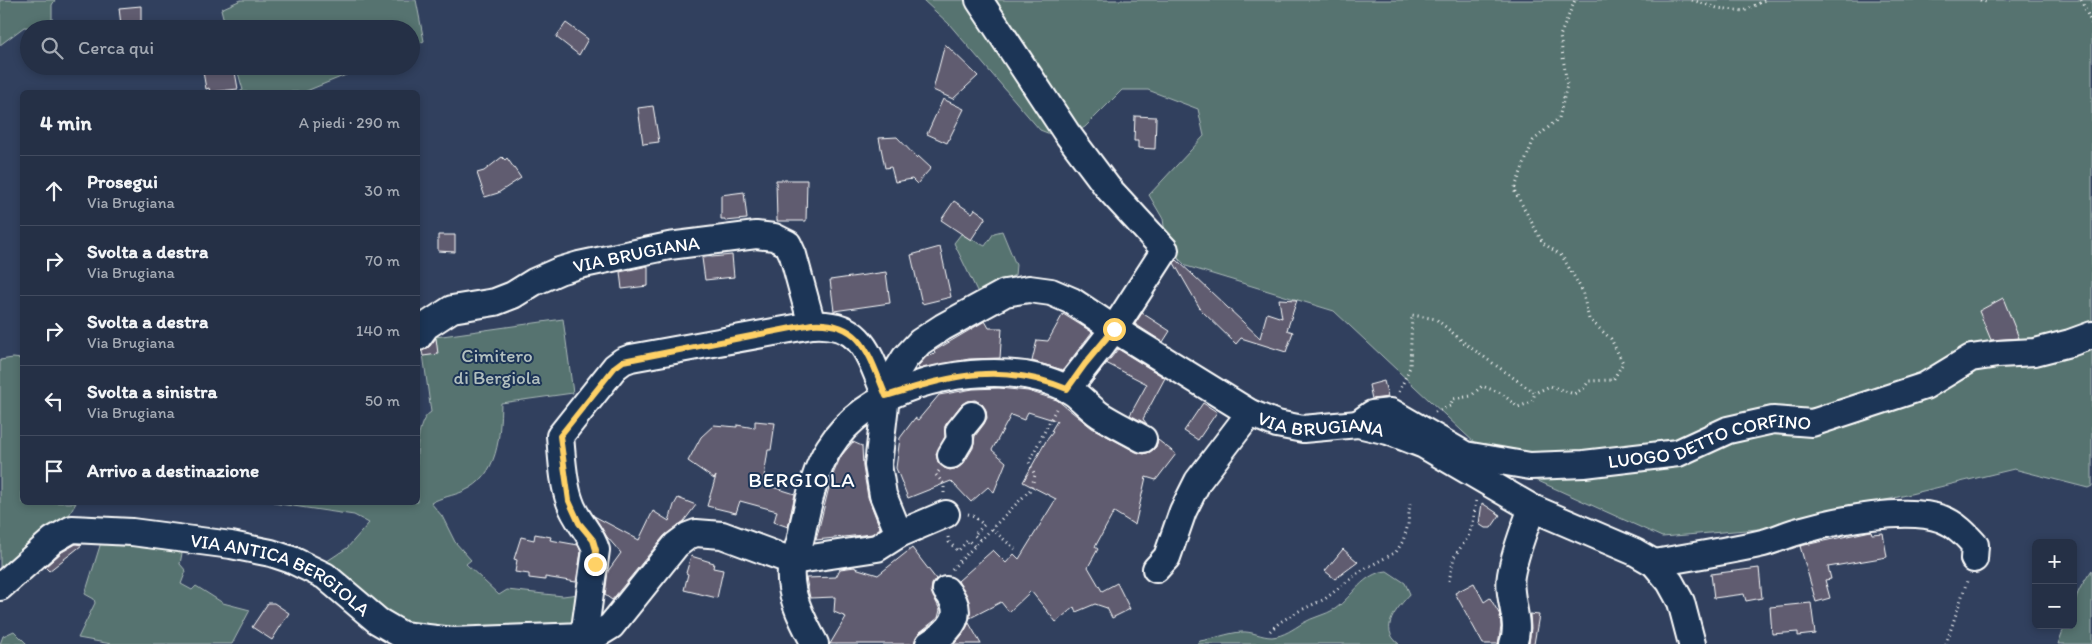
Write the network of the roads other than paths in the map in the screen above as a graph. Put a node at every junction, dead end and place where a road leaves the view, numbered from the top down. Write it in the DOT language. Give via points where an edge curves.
graph roads {
  1 [pos="979,0"];
  2 [pos="812,324"];
  3 [pos="1114,329"];
  4 [pos="420,334"];
  5 [pos="2092,335"];
  6 [pos="1067,389"];
  7 [pos="886,396"];
  8 [pos="1250,413"];
  9 [pos="972,415"];
  10 [pos="1358,424"];
  11 [pos="1143,439"];
  12 [pos="951,454"];
  13 [pos="1532,508"];
  14 [pos="946,514"];
  15 [pos="899,534"];
  16 [pos="1974,559"];
  17 [pos="792,561"];
  18 [pos="1654,563"];
  19 [pos="1156,569"];
  20 [pos="0,587"];
  21 [pos="946,590"];
  22 [pos="584,636"];
  23 [pos="815,644"];
  24 [pos="929,644"];
  25 [pos="1513,644"];
  26 [pos="1692,644"];
  1 -- 3 [label="street" via="1066,132 1102,180 1165,250"];
  2 -- 4 [label="street, VIA BRUGIANA" via="788,244 774,237 756,235 669,246 579,265 534,282 495,302 452,309 426,326"];
  2 -- 7 [label="street" via="836,325 856,337 867,353"];
  2 -- 22 [label="street" via="623,361 563,431 560,436 569,501 596,550"];
  3 -- 6 [label="street"];
  3 -- 7 [label="street, VIA BRUGIANA" via="1072,301 1051,292 1029,289 1005,293 920,342 905,358"];
  3 -- 8 [label="street, VIA BRUGIANA"];
  5 -- 10 [label="street, LUOGO DETTO CORFINO" via="2035,352 1971,358 1925,386 1812,423 1773,420 1728,430 1678,453 1584,464 1530,466 1465,454 1400,417 1372,414"];
  6 -- 7 [label="street" via="1026,376 964,375"];
  6 -- 11 [label="street" via="1099,414"];
  7 -- 15 [label="street, VIA BRUGIANA" via="879,476"];
  7 -- 17 [label="street" via="856,416 830,447 810,493"];
  8 -- 10 [label="street, VIA BRUGIANA" via="1277,424 1303,429"];
  8 -- 19 [label="street" via="1198,480 1167,557"];
  9 -- 12 [label="street" via="959,431 960,440"];
  10 -- 13 [label="street, VIA BRUGIANA" via="1424,445"];
  13 -- 18 [label="street, VIA BRUGIANA"];
  13 -- 25 [label="street" via="1510,576 1516,631"];
  14 -- 15 [label="street"];
  15 -- 17 [label="street" via="877,548"];
  16 -- 18 [label="street" via="1975,545 1962,531 1942,519 1900,514 1829,523 1764,543"];
  17 -- 22 [label="street, VIA ANTICA BERGIOLA" via="722,535 696,533 676,545 611,626 598,634"];
  17 -- 23 [label="street" via="794,597"];
  18 -- 26 [label="street" via="1681,602"];
  20 -- 22 [label="street, VIA ANTICA BERGIOLA" via="53,540 72,529 132,532 231,545 292,560 325,576 378,622 402,635 453,641"];
  21 -- 24 [label="street" via="955,600 957,613 951,626"];
}
